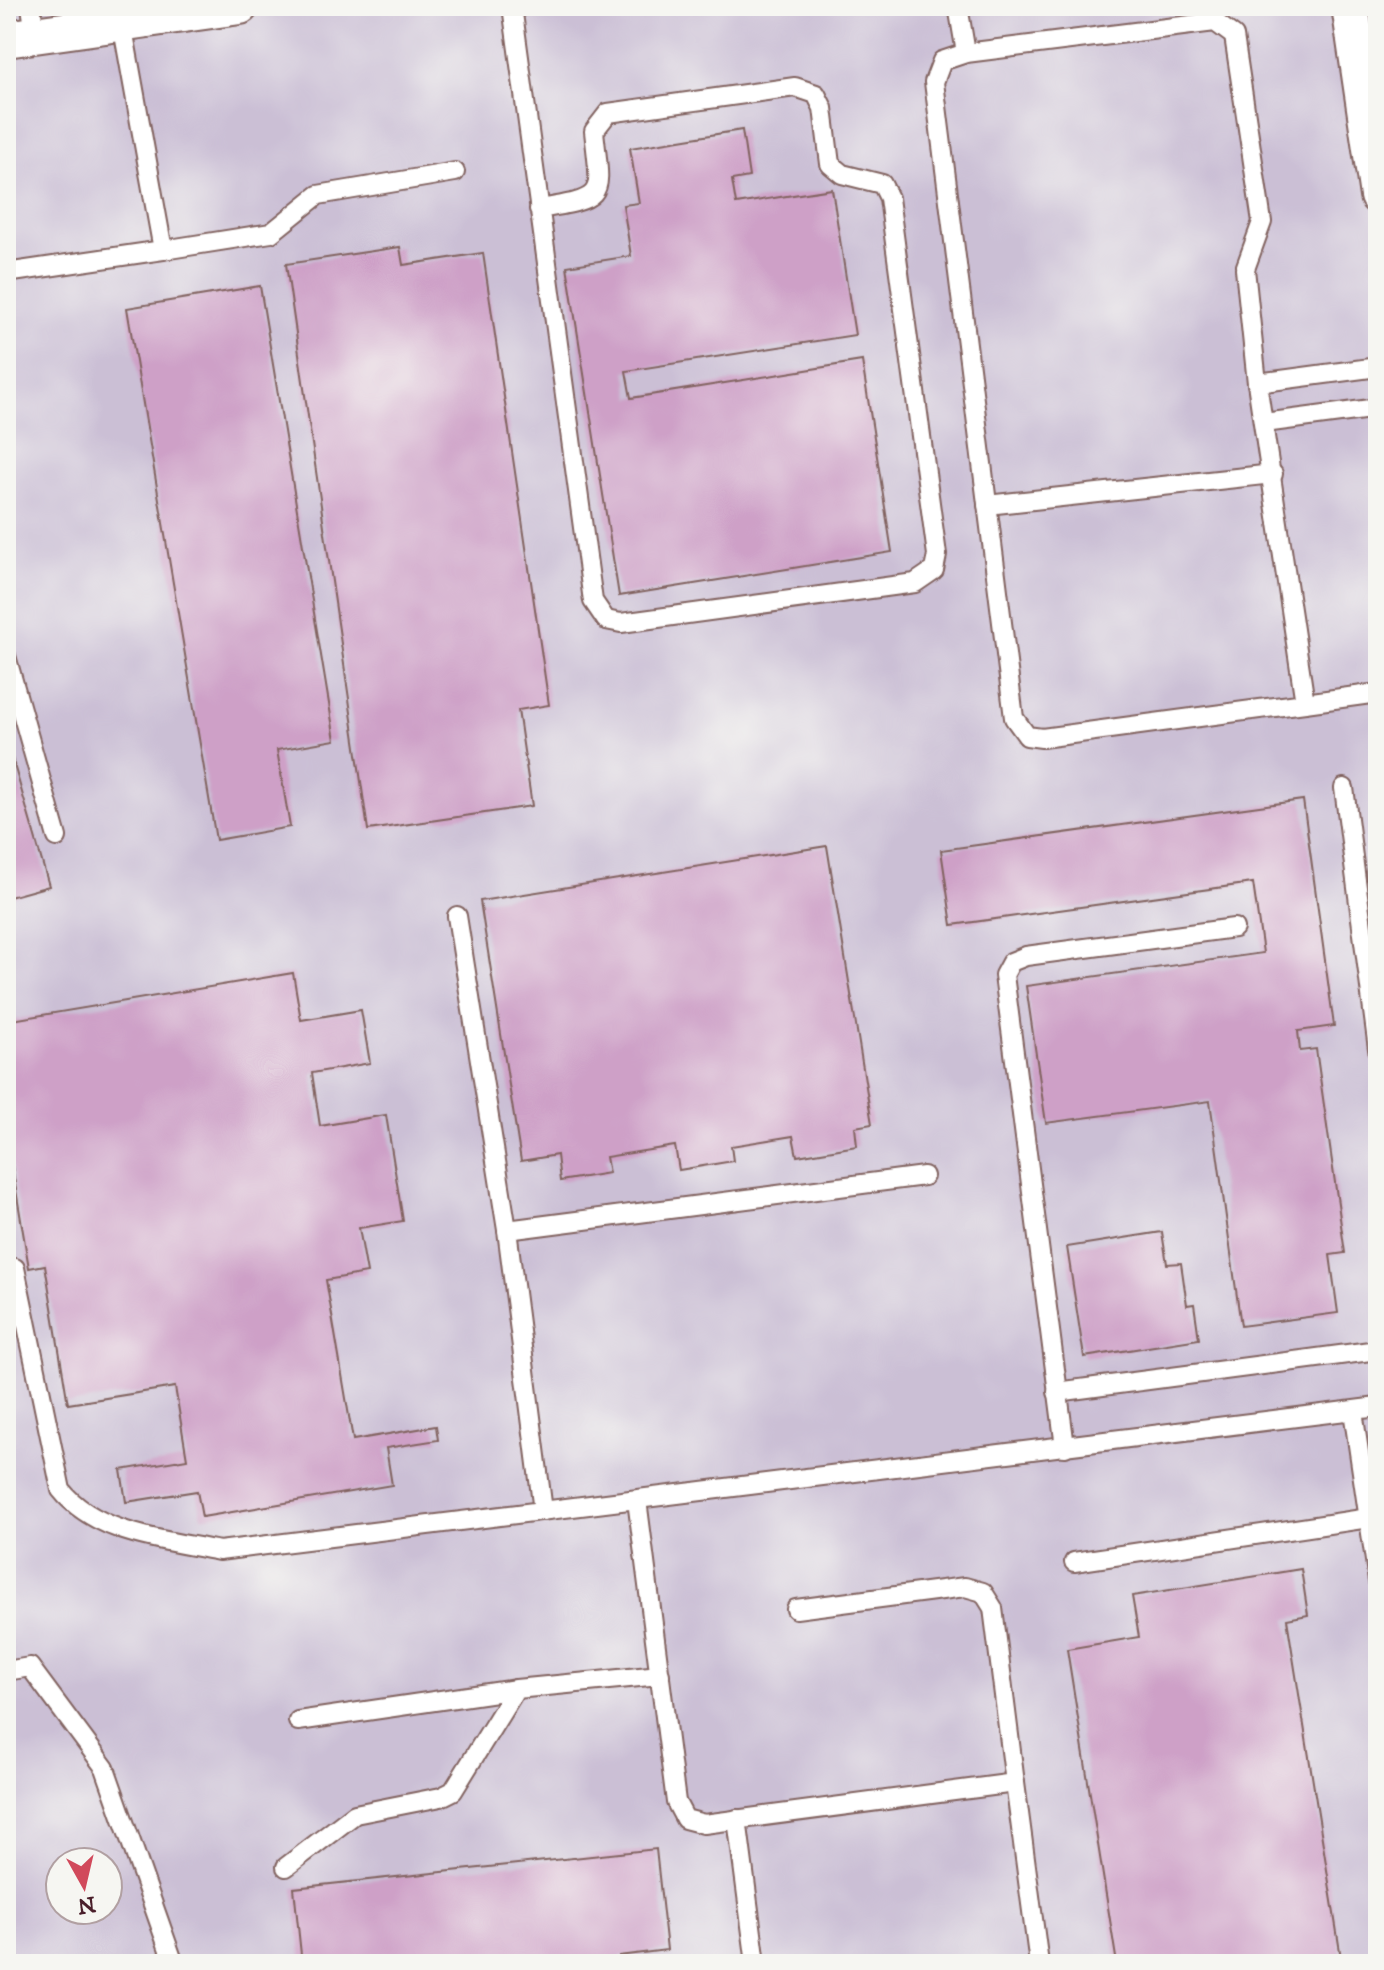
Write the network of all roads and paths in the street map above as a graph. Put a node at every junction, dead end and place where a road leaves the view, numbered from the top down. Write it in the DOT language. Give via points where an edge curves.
graph roads {
  1 [pos="240,6"];
  2 [pos="512,6"];
  3 [pos="958,6"];
  4 [pos="1350,6"];
  5 [pos="122,23"];
  6 [pos="24,27"];
  7 [pos="966,53"];
  8 [pos="455,172"];
  9 [pos="1378,196"];
  10 [pos="539,209"];
  11 [pos="163,250"];
  12 [pos="6,273"];
  13 [pos="1378,367"];
  14 [pos="1257,383"];
  15 [pos="1378,408"];
  16 [pos="1264,423"];
  17 [pos="1273,474"];
  18 [pos="987,505"];
  19 [pos="6,656"];
  20 [pos="1378,693"];
  21 [pos="1305,703"];
  22 [pos="1344,788"];
  23 [pos="57,837"];
  24 [pos="457,916"];
  25 [pos="1234,928"];
  26 [pos="1378,1049"];
  27 [pos="924,1176"];
  28 [pos="507,1230"];
  29 [pos="15,1268"];
  30 [pos="1378,1350"];
  31 [pos="1057,1392"];
  32 [pos="1378,1407"];
  33 [pos="1353,1411"];
  34 [pos="1065,1447"];
  35 [pos="637,1500"];
  36 [pos="543,1511"];
  37 [pos="1369,1518"];
  38 [pos="1074,1562"];
  39 [pos="1378,1581"];
  40 [pos="796,1609"];
  41 [pos="6,1671"];
  42 [pos="660,1675"];
  43 [pos="516,1689"];
  44 [pos="298,1721"];
  45 [pos="1015,1783"];
  46 [pos="737,1819"];
  47 [pos="286,1867"];
  48 [pos="174,1964"];
  49 [pos="756,1964"];
  50 [pos="1039,1964"];
  1 -- 5 [label="street"];
  2 -- 10 [label="lane"];
  3 -- 7 [label="lane"];
  4 -- 9 [label="street"];
  5 -- 6 [label="street"];
  5 -- 11 [label="lane"];
  7 -- 14 [label="lane" via="1215,22 1234,36 1262,222 1245,269"];
  7 -- 18 [label="lane" via="942,61 934,82"];
  8 -- 11 [label="lane" via="318,195 271,233"];
  10 -- 10 [label="lane" via="585,202 596,191 594,131 608,113 795,87 816,94 823,108 830,164 842,174 882,184 889,198 937,555 934,570 915,583 621,623 606,620 593,601"];
  11 -- 12 [label="lane"];
  13 -- 14 [label="lane"];
  14 -- 16 [label="lane"];
  15 -- 16 [label="lane"];
  16 -- 17 [label="lane"];
  17 -- 18 [label="lane"];
  17 -- 21 [label="lane"];
  18 -- 21 [label="lane" via="1014,718 1027,736"];
  19 -- 23 [label="lane"];
  20 -- 21 [label="lane"];
  22 -- 26 [label="lane"];
  24 -- 28 [label="lane"];
  25 -- 31 [label="lane" via="1026,956 1007,968 1004,983"];
  27 -- 28 [label="lane"];
  28 -- 36 [label="lane"];
  29 -- 36 [label="lane" via="61,1490 75,1508 115,1526 219,1551"];
  30 -- 31 [label="lane"];
  31 -- 34 [label="lane"];
  32 -- 33 [label="lane"];
  33 -- 34 [label="lane"];
  33 -- 37 [label="lane"];
  34 -- 35 [label="lane"];
  35 -- 36 [label="lane"];
  35 -- 42 [label="lane"];
  37 -- 38 [label="lane"];
  37 -- 39 [label="lane"];
  40 -- 45 [label="lane" via="965,1587 983,1592 993,1608"];
  41 -- 48 [label="lane" via="30,1667 105,1768"];
  42 -- 43 [label="lane"];
  42 -- 46 [label="lane" via="676,1802 685,1819 704,1824"];
  43 -- 44 [label="lane"];
  43 -- 47 [label="lane" via="453,1791 355,1814"];
  45 -- 46 [label="lane"];
  45 -- 50 [label="lane"];
  46 -- 49 [label="lane"];
}
